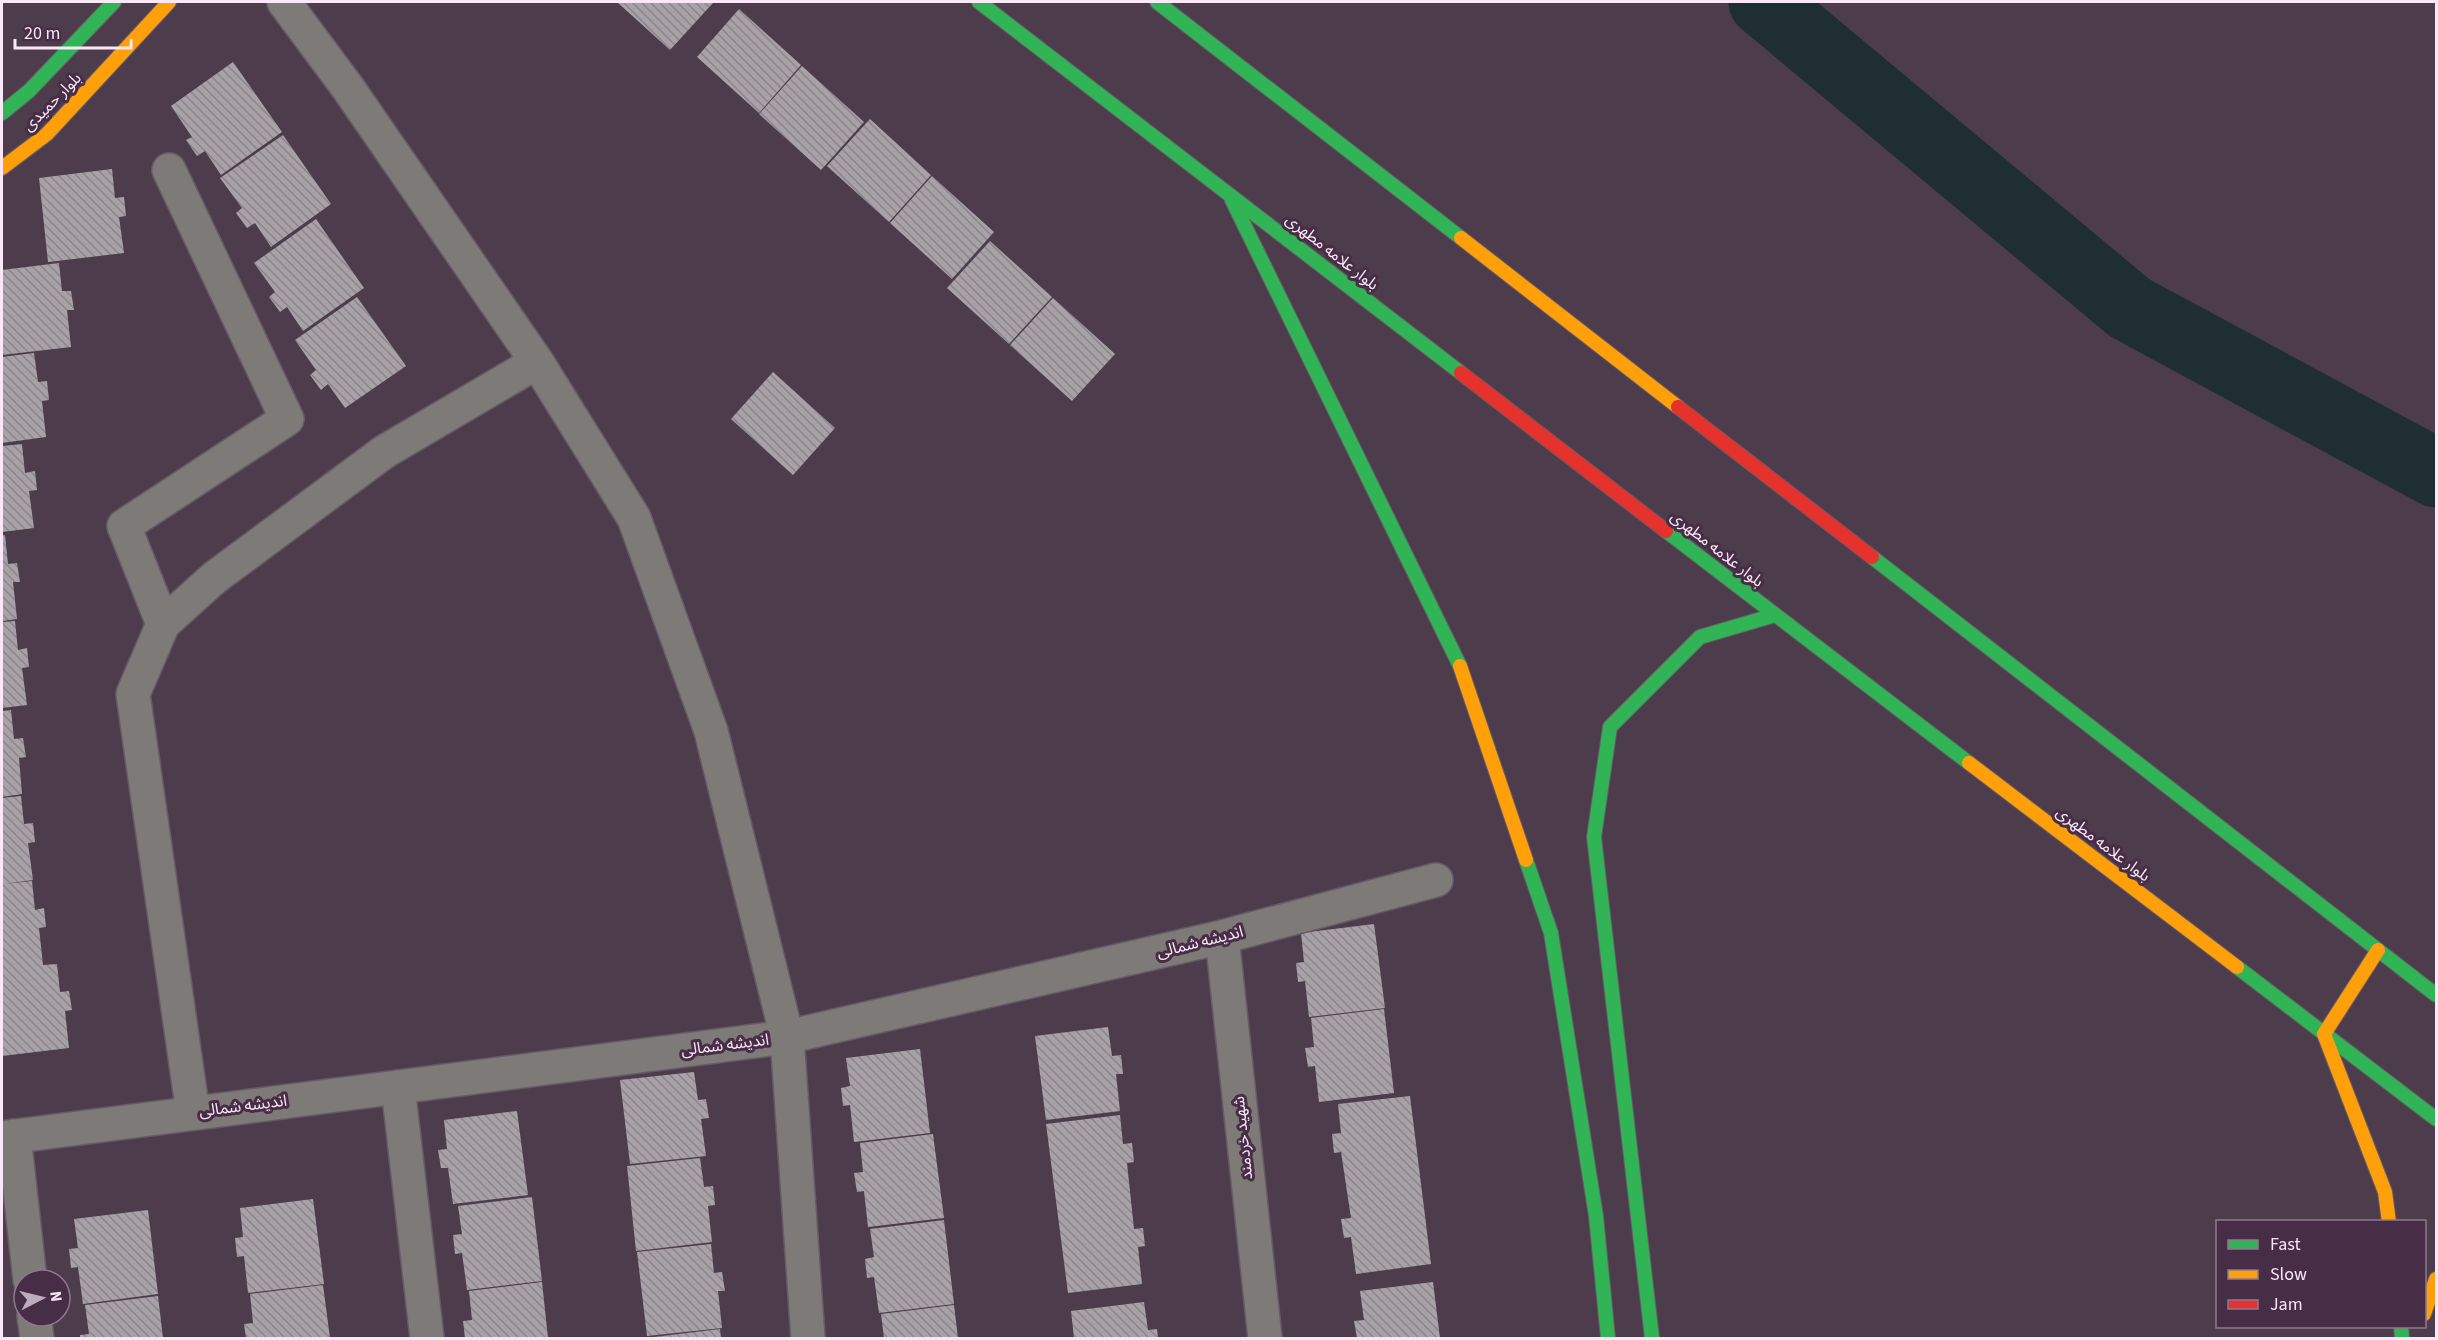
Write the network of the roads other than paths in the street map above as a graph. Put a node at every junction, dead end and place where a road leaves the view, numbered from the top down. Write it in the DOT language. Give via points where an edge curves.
graph roads {
  1 [pos="114,2"];
  2 [pos="169,2"];
  3 [pos="284,2"];
  4 [pos="980,2"];
  5 [pos="1157,2"];
  6 [pos="2,113"];
  7 [pos="2,168"];
  8 [pos="170,170"];
  9 [pos="1229,193"];
  10 [pos="537,362"];
  11 [pos="1775,615"];
  12 [pos="163,624"];
  13 [pos="1436,880"];
  14 [pos="1222,937"];
  15 [pos="2378,950"];
  16 [pos="2436,995"];
  17 [pos="2324,1034"];
  18 [pos="787,1037"];
  19 [pos="398,1087"];
  20 [pos="193,1113"];
  21 [pos="2436,1119"];
  22 [pos="8,1137"];
  23 [pos="2389,1220"];
  24 [pos="28,1268"];
  25 [pos="2436,1279"];
  26 [pos="2426,1308"];
  27 [pos="427,1338"];
  28 [pos="808,1338"];
  29 [pos="1265,1338"];
  30 [pos="1608,1338"];
  31 [pos="1652,1338"];
  1 -- 6 [label="street, بلوار حمیدی" via="29,91"];
  2 -- 7 [label="street, بلوار حمیدی" via="47,134"];
  3 -- 10 [label="street"];
  4 -- 9 [label="street, بلوار علامه مطهری"];
  5 -- 15 [label="street"];
  8 -- 12 [label="street" via="287,419 124,526"];
  9 -- 11 [label="street, بلوار علامه مطهری"];
  9 -- 30 [label="street" via="1464,672 1551,933 1596,1216"];
  10 -- 12 [label="street" via="384,452 214,578"];
  10 -- 18 [label="street" via="634,518 711,730"];
  11 -- 17 [label="street, بلوار علامه مطهری"];
  11 -- 31 [label="street" via="1700,637 1610,727 1594,837"];
  12 -- 20 [label="street" via="133,694"];
  13 -- 14 [label="street, اندیشه شمالی"];
  14 -- 18 [label="street, اندیشه شمالی"];
  14 -- 29 [label="street, شهید خردمند"];
  15 -- 16 [label="street"];
  15 -- 17 [label="street"];
  17 -- 21 [label="street, بلوار علامه مطهری"];
  17 -- 23 [label="street" via="2385,1192"];
  18 -- 19 [label="street, اندیشه شمالی"];
  18 -- 28 [label="street"];
  19 -- 20 [label="street, اندیشه شمالی"];
  19 -- 27 [label="street"];
  20 -- 22 [label="street, اندیشه شمالی"];
  22 -- 24 [label="street"];
  25 -- 26 [label="street"];
}
